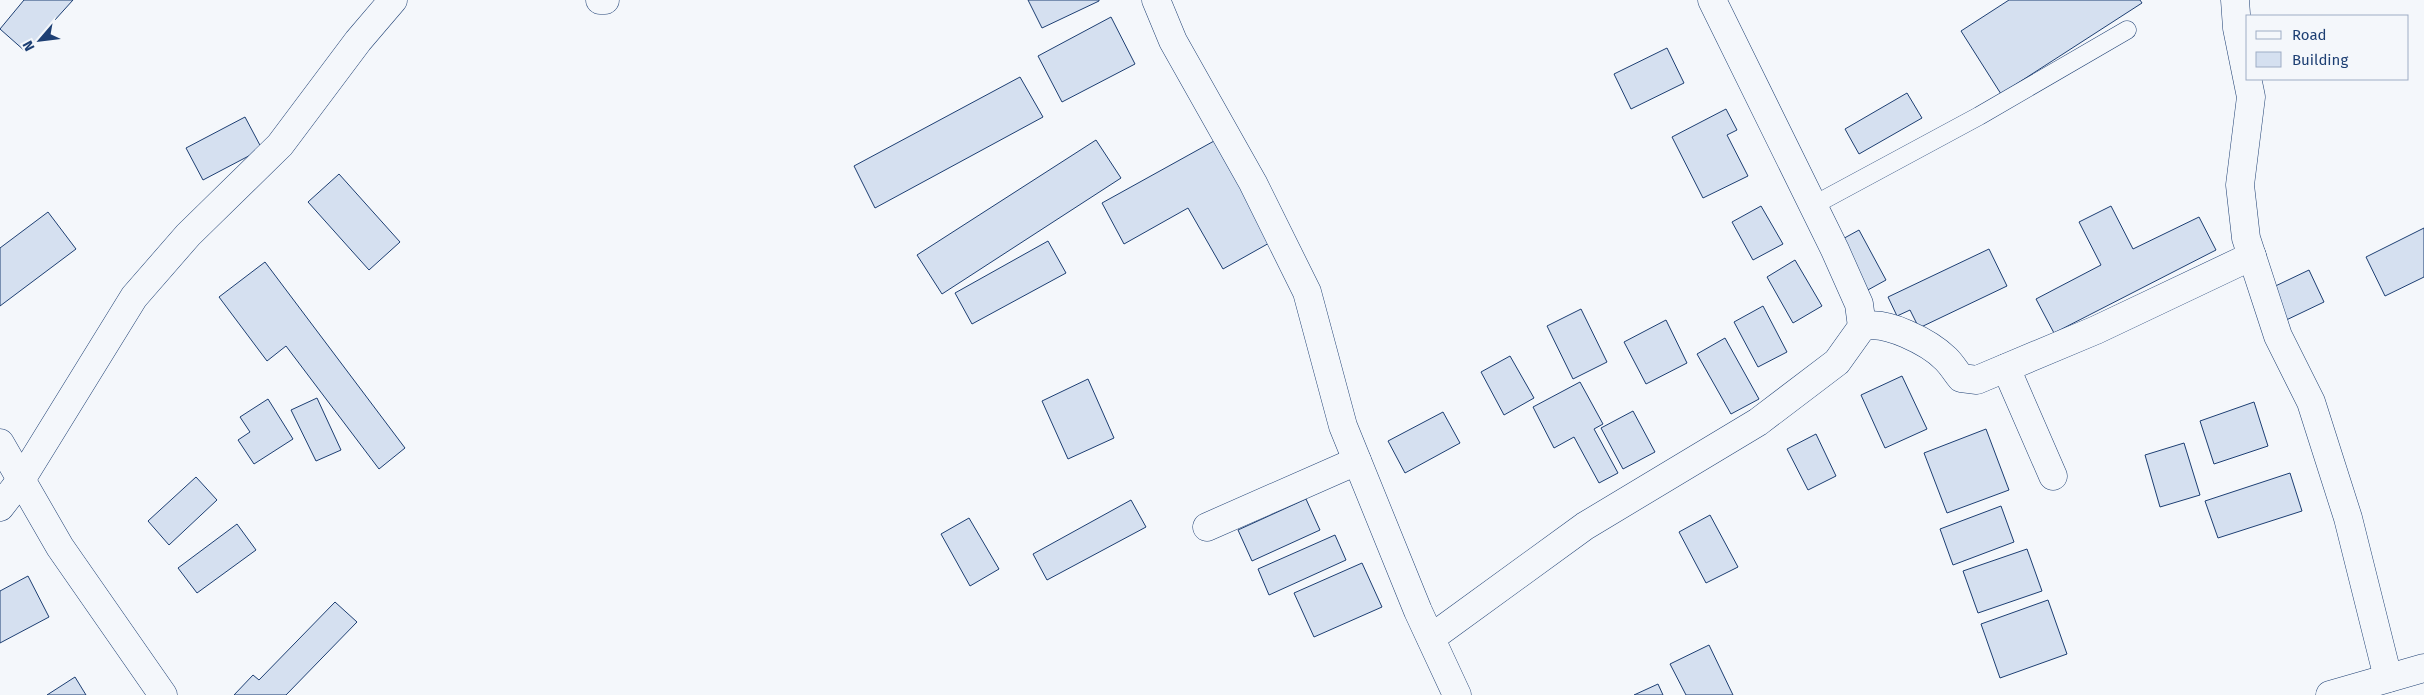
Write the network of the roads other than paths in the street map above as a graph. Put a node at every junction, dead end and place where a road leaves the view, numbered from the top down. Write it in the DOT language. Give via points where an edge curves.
graph roads {
  1 [pos="393,0"];
  2 [pos="600,0"];
  3 [pos="605,0"];
  4 [pos="1156,0"];
  5 [pos="1712,0"];
  6 [pos="2236,0"];
  7 [pos="2127,30"];
  8 [pos="2246,74"];
  9 [pos="2247,80"];
  10 [pos="1814,206"];
  11 [pos="2252,256"];
  12 [pos="1862,327"];
  13 [pos="2006,368"];
  14 [pos="0,443"];
  15 [pos="1356,461"];
  16 [pos="2053,476"];
  17 [pos="21,480"];
  18 [pos="0,507"];
  19 [pos="1207,527"];
  20 [pos="1431,638"];
  21 [pos="2424,668"];
  22 [pos="2388,678"];
  23 [pos="163,695"];
  24 [pos="1457,695"];
  25 [pos="2330,695"];
  1 -- 17 [label="street" via="280,145 188,234 134,297"];
  2 -- 3 [label="street"];
  4 -- 15 [label="street" via="1173,41 1253,183 1307,292 1343,426"];
  5 -- 10 [label="street"];
  6 -- 8 [label="street" via="2236,28"];
  7 -- 10 [label="lane"];
  9 -- 11 [label="street" via="2251,97 2240,185 2246,238"];
  10 -- 12 [label="street" via="1859,304"];
  11 -- 13 [label="street" via="2096,330"];
  11 -- 22 [label="street" via="2278,336 2311,402 2348,518"];
  12 -- 13 [label="street" via="1879,325 1915,338 1946,359 1961,378 1977,380"];
  12 -- 20 [label="street" via="1837,362 1758,422 1585,526"];
  13 -- 16 [label="street"];
  14 -- 17 [label="street"];
  15 -- 19 [label="street"];
  15 -- 20 [label="street"];
  17 -- 18 [label="street"];
  17 -- 23 [label="street" via="60,547"];
  20 -- 24 [label="street"];
  21 -- 22 [label="street"];
  22 -- 25 [label="street"];
}
